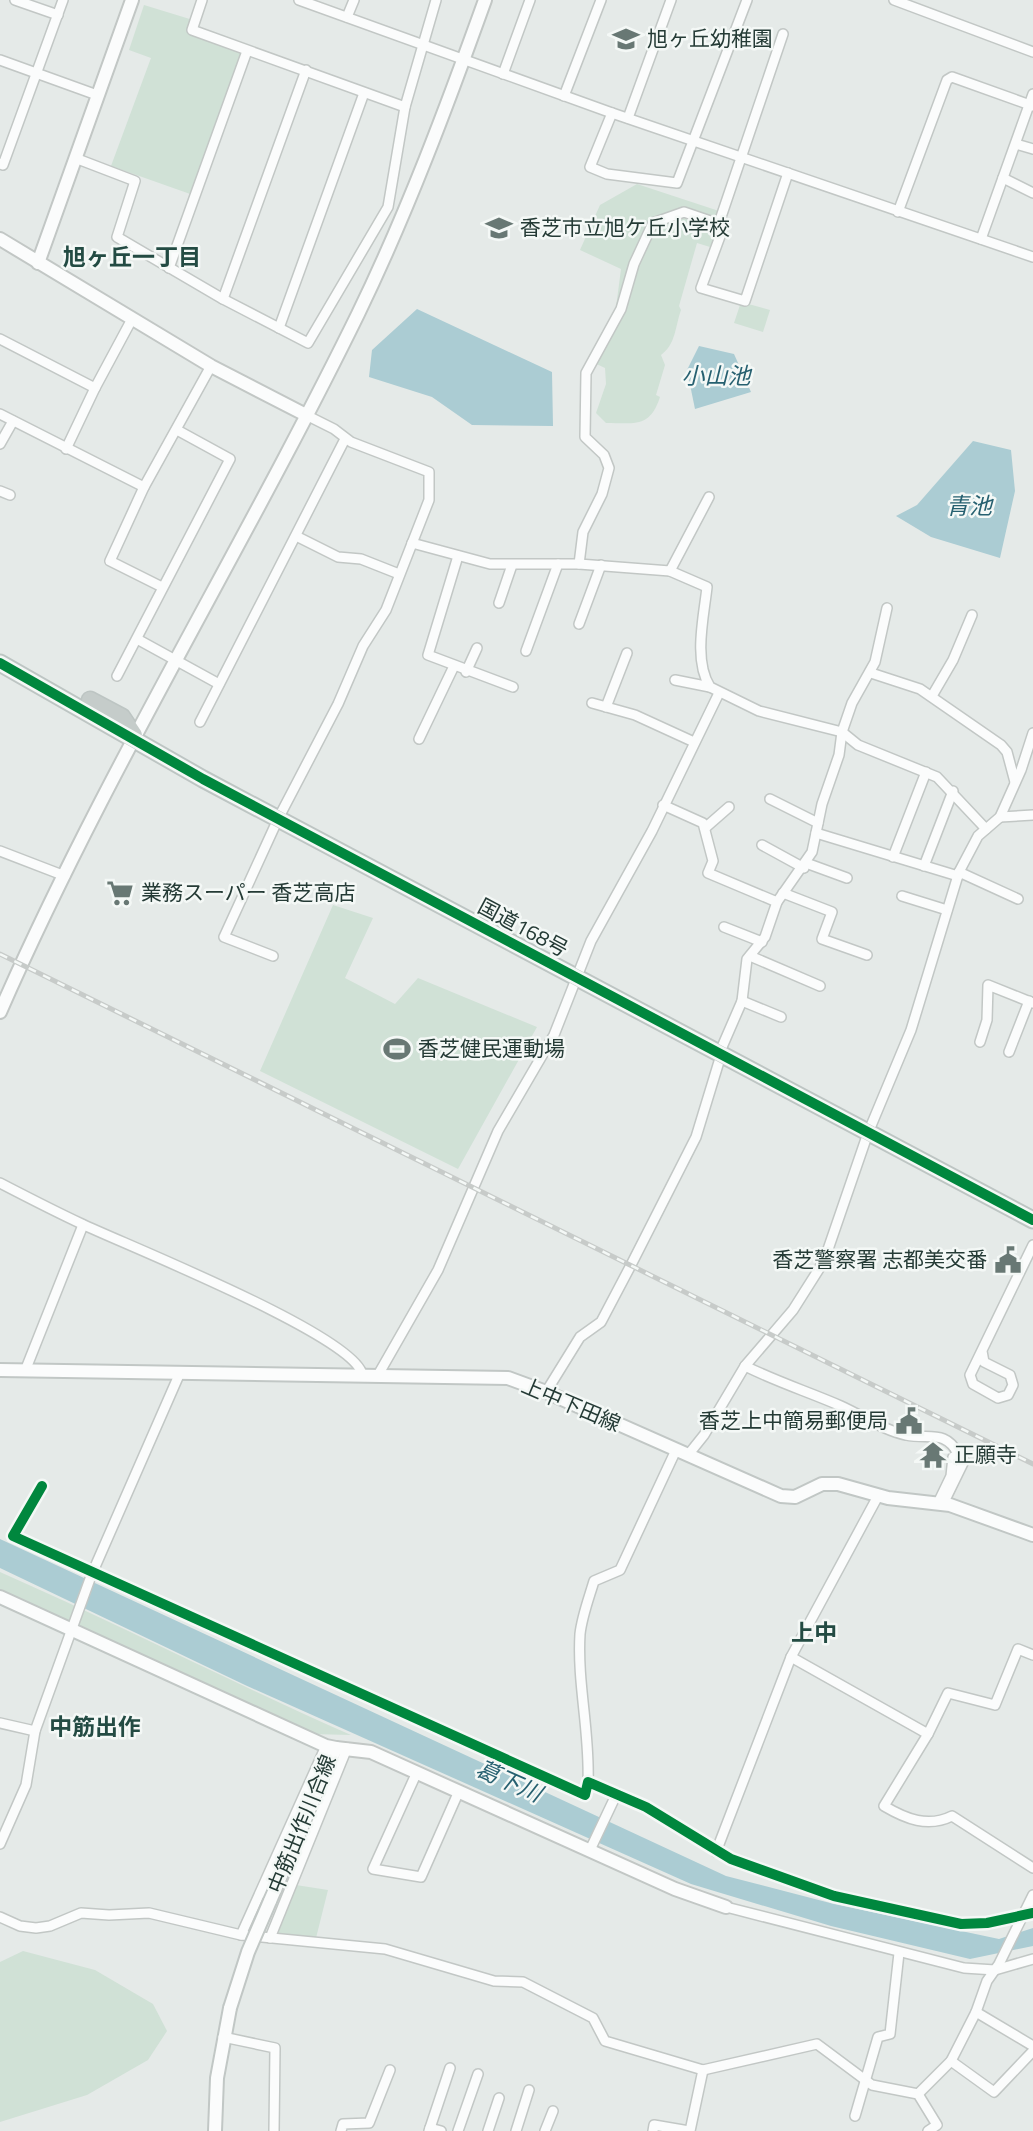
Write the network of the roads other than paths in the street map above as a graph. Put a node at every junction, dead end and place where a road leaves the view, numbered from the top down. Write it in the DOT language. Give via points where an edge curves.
graph roads {
  1 [pos="15,0"];
  2 [pos="63,0"];
  3 [pos="132,0"];
  4 [pos="202,0"];
  5 [pos="299,0"];
  6 [pos="354,0"];
  7 [pos="436,0"];
  8 [pos="485,0"];
  9 [pos="530,0"];
  10 [pos="601,0"];
  11 [pos="671,0"];
  12 [pos="747,0"];
  13 [pos="894,0"];
  14 [pos="58,15"];
  15 [pos="347,17"];
  16 [pos="783,34"];
  17 [pos="422,44"];
  18 [pos="247,51"];
  19 [pos="1033,52"];
  20 [pos="0,60"];
  21 [pos="463,60"];
  22 [pos="306,70"];
  23 [pos="36,72"];
  24 [pos="503,74"];
  25 [pos="364,93"];
  26 [pos="1033,94"];
  27 [pos="97,95"];
  28 [pos="564,96"];
  29 [pos="1031,105"];
  30 [pos="405,107"];
  31 [pos="612,113"];
  32 [pos="628,118"];
  33 [pos="694,141"];
  34 [pos="1016,144"];
  35 [pos="1033,149"];
  36 [pos="75,158"];
  37 [pos="742,158"];
  38 [pos="0,164"];
  39 [pos="788,173"];
  40 [pos="1003,178"];
  41 [pos="1033,193"];
  42 [pos="898,212"];
  43 [pos="722,225"];
  44 [pos="0,239"];
  45 [pos="981,239"];
  46 [pos="1033,257"];
  47 [pos="38,263"];
  48 [pos="169,268"];
  49 [pos="223,299"];
  50 [pos="132,319"];
  51 [pos="279,328"];
  52 [pos="0,339"];
  53 [pos="211,366"];
  54 [pos="95,388"];
  55 [pos="0,414"];
  56 [pos="306,415"];
  57 [pos="13,421"];
  58 [pos="177,430"];
  59 [pos="345,439"];
  60 [pos="0,444"];
  61 [pos="65,449"];
  62 [pos="144,487"];
  63 [pos="0,491"];
  64 [pos="10,495"];
  65 [pos="709,496"];
  66 [pos="296,536"];
  67 [pos="412,543"];
  68 [pos="458,556"];
  69 [pos="558,564"];
  70 [pos="579,564"];
  71 [pos="512,565"];
  72 [pos="601,565"];
  73 [pos="670,571"];
  74 [pos="399,574"];
  75 [pos="162,587"];
  76 [pos="499,603"];
  77 [pos="887,608"];
  78 [pos="972,615"];
  79 [pos="579,624"];
  80 [pos="137,639"];
  81 [pos="477,648"];
  82 [pos="0,651"];
  83 [pos="526,652"];
  84 [pos="627,653"];
  85 [pos="176,662"];
  86 [pos="0,663"];
  87 [pos="454,666"];
  88 [pos="466,672"];
  89 [pos="872,673"];
  90 [pos="117,676"];
  91 [pos="676,680"];
  92 [pos="219,684"];
  93 [pos="513,687"];
  94 [pos="710,687"];
  95 [pos="719,693"];
  96 [pos="932,696"];
  97 [pos="592,703"];
  98 [pos="606,707"];
  99 [pos="200,722"];
  100 [pos="842,732"];
  101 [pos="1033,733"];
  102 [pos="135,737"];
  103 [pos="419,739"];
  104 [pos="694,742"];
  105 [pos="926,772"];
  106 [pos="1015,784"];
  107 [pos="953,792"];
  108 [pos="769,799"];
  109 [pos="663,805"];
  110 [pos="729,807"];
  111 [pos="1033,815"];
  112 [pos="1000,817"];
  113 [pos="278,818"];
  114 [pos="705,828"];
  115 [pos="817,828"];
  116 [pos="986,829"];
  117 [pos="762,845"];
  118 [pos="0,851"];
  119 [pos="893,858"];
  120 [pos="805,865"];
  121 [pos="924,866"];
  122 [pos="959,874"];
  123 [pos="65,876"];
  124 [pos="847,878"];
  125 [pos="902,896"];
  126 [pos="780,897"];
  127 [pos="1018,899"];
  128 [pos="947,910"];
  129 [pos="724,927"];
  130 [pos="762,943"];
  131 [pos="273,956"];
  132 [pos="750,956"];
  133 [pos="867,956"];
  134 [pos="575,978"];
  135 [pos="820,985"];
  136 [pos="742,1001"];
  137 [pos="1031,1002"];
  138 [pos="0,1012"];
  139 [pos="781,1017"];
  140 [pos="980,1042"];
  141 [pos="1009,1052"];
  142 [pos="720,1054"];
  143 [pos="868,1133"];
  144 [pos="0,1184"];
  145 [pos="1033,1220"];
  146 [pos="83,1225"];
  147 [pos="1033,1245"];
  148 [pos="982,1351"];
  149 [pos="745,1366"];
  150 [pos="0,1370"];
  151 [pos="25,1371"];
  152 [pos="362,1374"];
  153 [pos="179,1375"];
  154 [pos="377,1375"];
  155 [pos="546,1392"];
  156 [pos="682,1452"];
  157 [pos="42,1486"];
  158 [pos="878,1496"];
  159 [pos="940,1503"];
  160 [pos="1033,1535"];
  161 [pos="92,1575"];
  162 [pos="0,1597"];
  163 [pos="71,1629"];
  164 [pos="1033,1655"];
  165 [pos="791,1657"];
  166 [pos="0,1723"];
  167 [pos="35,1731"];
  168 [pos="928,1734"];
  169 [pos="336,1747"];
  170 [pos="417,1772"];
  171 [pos="588,1782"];
  172 [pos="459,1791"];
  173 [pos="617,1793"];
  174 [pos="0,1844"];
  175 [pos="591,1848"];
  176 [pos="716,1852"];
  177 [pos="1033,1868"];
  178 [pos="1033,1895"];
  179 [pos="726,1907"];
  180 [pos="1033,1913"];
  181 [pos="1020,1915"];
  182 [pos="0,1917"];
  183 [pos="242,1935"];
  184 [pos="270,1938"];
  185 [pos="899,1953"];
  186 [pos="1033,1959"];
  187 [pos="997,1967"];
  188 [pos="976,2012"];
  189 [pos="223,2037"];
  190 [pos="1033,2046"];
  191 [pos="1033,2051"];
  192 [pos="951,2061"];
  193 [pos="450,2068"];
  194 [pos="390,2070"];
  195 [pos="703,2070"];
  196 [pos="478,2074"];
  197 [pos="865,2080"];
  198 [pos="529,2090"];
  199 [pos="918,2094"];
  200 [pos="499,2098"];
  201 [pos="553,2111"];
  202 [pos="855,2116"];
  203 [pos="430,2129"];
  204 [pos="215,2131"];
  205 [pos="274,2131"];
  206 [pos="341,2131"];
  207 [pos="441,2131"];
  208 [pos="458,2131"];
  209 [pos="488,2131"];
  210 [pos="516,2131"];
  211 [pos="545,2131"];
  212 [pos="653,2131"];
  213 [pos="690,2131"];
  214 [pos="928,2131"];
  1 -- 14 [label="street"];
  2 -- 14 [label="street"];
  3 -- 27 [label="street"];
  4 -- 18 [label="street" via="192,30"];
  5 -- 15 [label="street"];
  6 -- 15 [label="street"];
  7 -- 17 [label="street"];
  8 -- 21 [label="street"];
  9 -- 24 [label="street"];
  10 -- 28 [label="street"];
  11 -- 32 [label="street"];
  12 -- 33 [label="street"];
  13 -- 19 [label="street"];
  14 -- 23 [label="street"];
  15 -- 17 [label="street"];
  16 -- 37 [label="street"];
  17 -- 21 [label="street"];
  17 -- 30 [label="street"];
  18 -- 22 [label="street"];
  18 -- 48 [label="street"];
  20 -- 23 [label="street"];
  21 -- 24 [label="street"];
  21 -- 56 [label="street" via="384,257"];
  22 -- 25 [label="street"];
  22 -- 49 [label="street"];
  23 -- 27 [label="street"];
  23 -- 38 [label="street"];
  24 -- 28 [label="street"];
  25 -- 30 [label="street"];
  25 -- 51 [label="street"];
  26 -- 29 [label="street"];
  27 -- 36 [label="street"];
  28 -- 31 [label="street"];
  29 -- 34 [label="street"];
  29 -- 42 [label="street" via="952,77 947,80"];
  30 -- 51 [label="street" via="388,207 376,230 308,343"];
  31 -- 32 [label="street"];
  31 -- 33 [label="street" via="590,167 607,174 677,183"];
  32 -- 33 [label="street"];
  33 -- 37 [label="street"];
  34 -- 35 [label="street"];
  34 -- 40 [label="street"];
  36 -- 47 [label="street"];
  36 -- 48 [label="street" via="135,181 117,237"];
  37 -- 39 [label="street"];
  37 -- 43 [label="street"];
  39 -- 42 [label="street"];
  39 -- 43 [label="street" via="745,301 701,288"];
  40 -- 41 [label="street"];
  40 -- 45 [label="street"];
  42 -- 45 [label="street"];
  43 -- 70 [label="street" via="684,212 653,223 634,264 621,309 589,366 585,437 604,455 609,468 583,532"];
  44 -- 47 [label="street"];
  45 -- 46 [label="street"];
  47 -- 50 [label="street"];
  48 -- 49 [label="street"];
  49 -- 51 [label="street"];
  50 -- 53 [label="street"];
  50 -- 54 [label="street"];
  52 -- 54 [label="street"];
  53 -- 56 [label="street"];
  53 -- 58 [label="street"];
  54 -- 61 [label="street"];
  55 -- 57 [label="street"];
  56 -- 59 [label="street"];
  56 -- 85 [label="street"];
  57 -- 60 [label="street"];
  57 -- 61 [label="street"];
  58 -- 62 [label="street"];
  58 -- 75 [label="street" via="230,459"];
  59 -- 66 [label="street"];
  59 -- 67 [label="street" via="429,472 429,500"];
  61 -- 62 [label="street"];
  62 -- 75 [label="street" via="110,561"];
  63 -- 64 [label="street"];
  65 -- 73 [label="street"];
  66 -- 74 [label="street" via="338,557 361,559"];
  66 -- 92 [label="street"];
  67 -- 68 [label="street"];
  67 -- 74 [label="street"];
  68 -- 71 [label="street"];
  68 -- 87 [label="street" via="428,655"];
  69 -- 70 [label="street"];
  69 -- 71 [label="street"];
  69 -- 83 [label="street"];
  70 -- 72 [label="street"];
  71 -- 76 [label="street"];
  72 -- 73 [label="street"];
  72 -- 79 [label="street"];
  73 -- 94 [label="street" via="707,587 701,643"];
  74 -- 113 [label="street" via="386,610 363,646"];
  75 -- 80 [label="street"];
  77 -- 89 [label="street"];
  78 -- 96 [label="street"];
  80 -- 85 [label="street"];
  80 -- 90 [label="street"];
  81 -- 88 [label="street"];
  82 -- 102 [label="highway, 国道168号" via="122,717"];
  84 -- 98 [label="street"];
  85 -- 92 [label="street"];
  85 -- 102 [label="street"];
  86 -- 102 [label="highway, 国道168号"];
  87 -- 88 [label="street"];
  87 -- 103 [label="street"];
  88 -- 93 [label="street"];
  89 -- 96 [label="street" via="907,682"];
  89 -- 100 [label="street" via="856,694"];
  91 -- 94 [label="street"];
  92 -- 99 [label="street"];
  94 -- 95 [label="street"];
  95 -- 100 [label="street" via="772,716"];
  95 -- 104 [label="street"];
  96 -- 106 [label="street" via="1007,752"];
  97 -- 98 [label="street"];
  98 -- 104 [label="street"];
  100 -- 105 [label="street" via="858,745"];
  100 -- 115 [label="street"];
  101 -- 106 [label="street"];
  102 -- 113 [label="highway, 国道168号"];
  102 -- 123 [label="street"];
  104 -- 109 [label="street"];
  105 -- 107 [label="street"];
  105 -- 119 [label="street"];
  106 -- 112 [label="street"];
  107 -- 116 [label="street"];
  107 -- 121 [label="street"];
  108 -- 115 [label="street"];
  109 -- 114 [label="street" via="703,822"];
  109 -- 134 [label="street"];
  110 -- 114 [label="street"];
  111 -- 112 [label="street"];
  112 -- 116 [label="street"];
  113 -- 131 [label="street" via="224,937"];
  113 -- 134 [label="highway, 国道168号"];
  114 -- 126 [label="street" via="713,862 708,873"];
  115 -- 119 [label="street"];
  115 -- 120 [label="street"];
  116 -- 122 [label="street"];
  117 -- 120 [label="street"];
  118 -- 123 [label="street"];
  119 -- 121 [label="street"];
  120 -- 124 [label="street"];
  120 -- 126 [label="street"];
  121 -- 122 [label="street"];
  122 -- 127 [label="street"];
  122 -- 128 [label="street"];
  123 -- 138 [label="street"];
  125 -- 128 [label="street"];
  126 -- 130 [label="street"];
  126 -- 133 [label="street" via="832,912 822,939"];
  128 -- 143 [label="street" via="911,1030"];
  129 -- 130 [label="street"];
  130 -- 132 [label="street"];
  132 -- 135 [label="street"];
  132 -- 136 [label="street"];
  134 -- 142 [label="highway, 国道168号"];
  134 -- 154 [label="street" via="554,1035 492,1142 438,1270"];
  136 -- 139 [label="street"];
  136 -- 142 [label="street"];
  137 -- 140 [label="street" via="988,985 987,1020"];
  137 -- 141 [label="street"];
  142 -- 143 [label="highway, 国道168号"];
  142 -- 155 [label="street" via="696,1137 631,1265 601,1322 580,1337"];
  143 -- 145 [label="highway, 国道168号"];
  143 -- 149 [label="street" via="824,1261 793,1310"];
  144 -- 146 [label="street"];
  146 -- 151 [label="street"];
  146 -- 152 [label="street" via="214,1280 339,1349"];
  147 -- 148 [label="street"];
  148 -- 148 [label="street" via="985,1363 1010,1375 1013,1385 1008,1395 998,1398 973,1384 970,1375"];
  149 -- 156 [label="street" via="704,1436"];
  149 -- 159 [label="street" via="906,1435 936,1434 953,1444 964,1461"];
  150 -- 151 [label="street, 上中下田線"];
  151 -- 153 [label="street, 上中下田線"];
  152 -- 153 [label="street, 上中下田線"];
  152 -- 154 [label="street, 上中下田線"];
  153 -- 161 [label="street"];
  154 -- 155 [label="street, 上中下田線" via="490,1377"];
  155 -- 156 [label="street, 上中下田線"];
  156 -- 158 [label="street, 上中下田線" via="788,1498 830,1483"];
  156 -- 171 [label="street" via="620,1570 594,1581 583,1617 580,1659 588,1728"];
  157 -- 161 [label="street" via="13,1536"];
  158 -- 159 [label="street, 上中下田線"];
  158 -- 165 [label="street"];
  159 -- 160 [label="street, 上中下田線"];
  161 -- 163 [label="street"];
  161 -- 171 [label="street" via="585,1795"];
  162 -- 163 [label="street, 中筋出作川合線"];
  163 -- 167 [label="street"];
  163 -- 169 [label="street, 中筋出作川合線"];
  164 -- 168 [label="street" via="1018,1649 995,1705 948,1693"];
  165 -- 168 [label="street"];
  165 -- 176 [label="street"];
  166 -- 167 [label="street"];
  167 -- 174 [label="street" via="26,1785"];
  168 -- 177 [label="street" via="884,1806 904,1818 937,1823 952,1816"];
  169 -- 170 [label="street" via="371,1752"];
  169 -- 183 [label="street"];
  169 -- 184 [label="street"];
  169 -- 189 [label="street, 中筋出作川合線, bridge" via="241,1971"];
  170 -- 172 [label="street"];
  170 -- 172 [label="street" via="373,1869 421,1877"];
  171 -- 173 [label="street"];
  172 -- 175 [label="street"];
  173 -- 175 [label="street"];
  173 -- 176 [label="street"];
  175 -- 179 [label="street" via="675,1889"];
  176 -- 181 [label="street" via="834,1896 950,1923 980,1924"];
  178 -- 181 [label="street"];
  179 -- 185 [label="street"];
  180 -- 181 [label="street"];
  181 -- 187 [label="street"];
  182 -- 183 [label="street" via="36,1928 81,1913 149,1913"];
  183 -- 184 [label="street"];
  184 -- 195 [label="street" via="385,1948 494,1981 523,1982 593,2018 605,2041"];
  185 -- 187 [label="street" via="964,1968"];
  185 -- 197 [label="street" via="890,2034 878,2037"];
  186 -- 187 [label="street"];
  187 -- 188 [label="street"];
  188 -- 190 [label="street"];
  188 -- 192 [label="street"];
  189 -- 204 [label="street, 中筋出作川合線"];
  189 -- 205 [label="street" via="275,2048"];
  191 -- 192 [label="street" via="994,2092"];
  192 -- 199 [label="street"];
  193 -- 203 [label="street"];
  194 -- 206 [label="street" via="369,2123 342,2124"];
  195 -- 197 [label="street" via="817,2044"];
  195 -- 213 [label="street"];
  196 -- 208 [label="street"];
  197 -- 199 [label="street"];
  197 -- 202 [label="street"];
  198 -- 210 [label="street"];
  199 -- 214 [label="street" via="937,2125"];
  200 -- 209 [label="street"];
  201 -- 211 [label="street"];
  203 -- 207 [label="street"];
  212 -- 213 [label="street" via="654,2125"];
}
